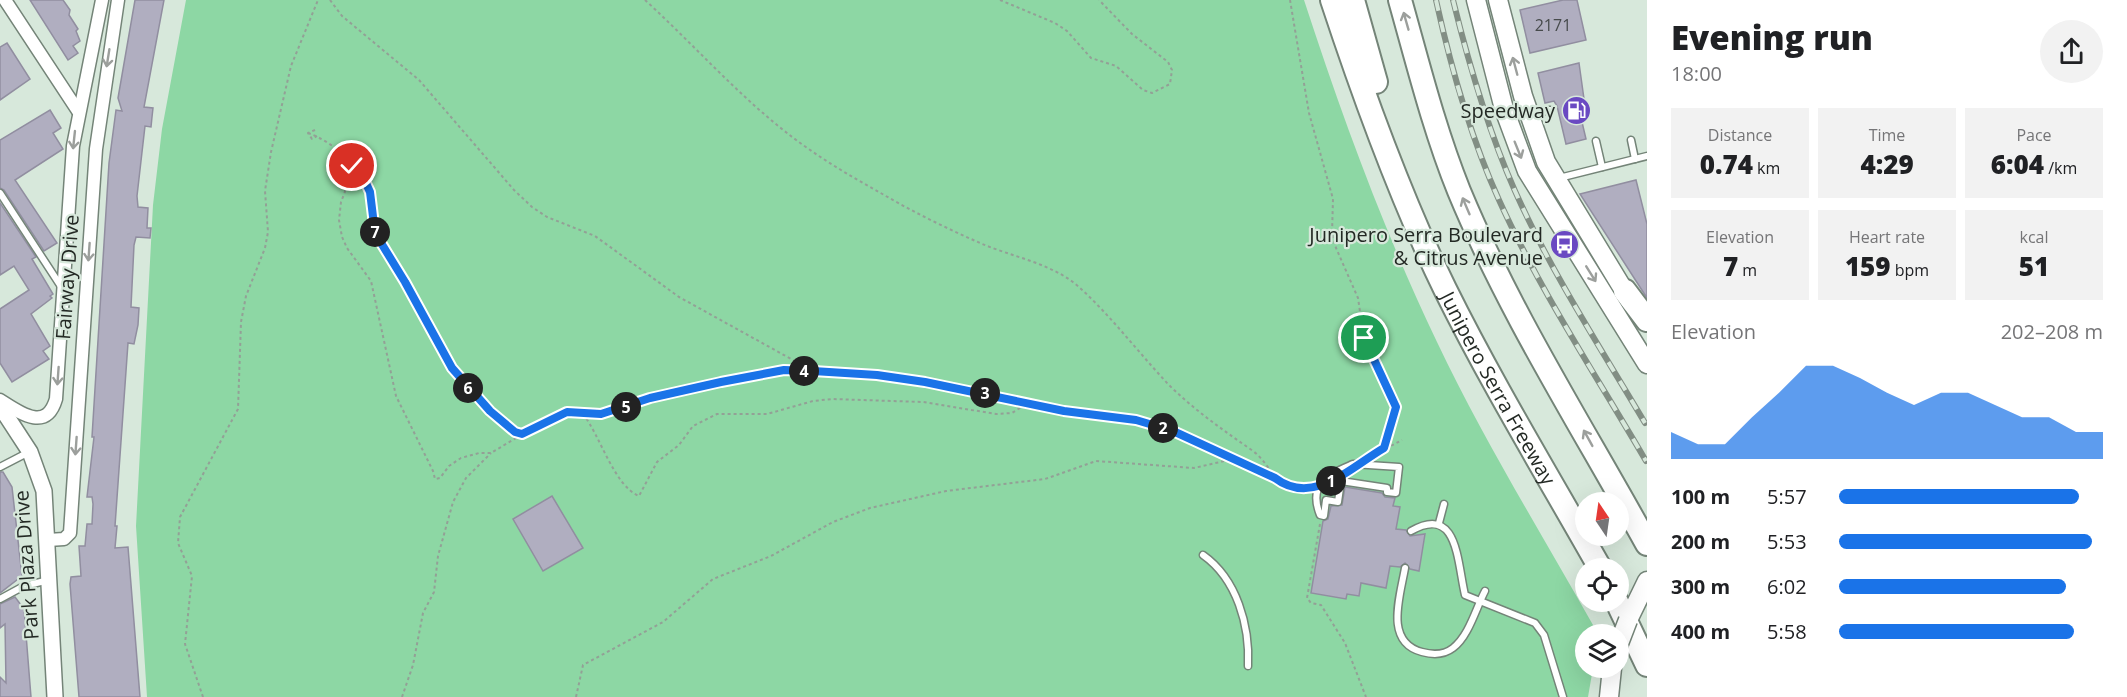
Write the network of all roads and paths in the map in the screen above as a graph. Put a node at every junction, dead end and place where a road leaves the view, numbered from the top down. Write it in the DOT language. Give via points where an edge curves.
graph roads {
  1 [pos="5,0"];
  2 [pos="102,0"];
  3 [pos="118,0"];
  4 [pos="318,0"];
  5 [pos="330,0"];
  6 [pos="645,0"];
  7 [pos="1000,0"];
  8 [pos="1100,0"];
  9 [pos="1290,0"];
  10 [pos="1332,0"];
  11 [pos="1353,0"];
  12 [pos="1400,0"];
  13 [pos="1476,0"];
  14 [pos="1498,0"];
  15 [pos="1550,110"];
  16 [pos="78,111"];
  17 [pos="1529,115"];
  18 [pos="315,130"];
  19 [pos="1631,140"];
  20 [pos="1596,141"];
  21 [pos="1647,156"];
  22 [pos="1635,159"];
  23 [pos="1602,167"];
  24 [pos="354,168"];
  25 [pos="1555,180"];
  26 [pos="1537,189"];
  27 [pos="0,193"];
  28 [pos="1413,217"];
  29 [pos="63,290"];
  30 [pos="1625,291"];
  31 [pos="1647,320"];
  32 [pos="1647,330"];
  33 [pos="1647,364"];
  34 [pos="813,371"];
  35 [pos="0,400"];
  36 [pos="1026,404"];
  37 [pos="0,406"];
  38 [pos="583,413"];
  39 [pos="522,434"];
  40 [pos="1402,440"];
  41 [pos="1384,448"];
  42 [pos="30,452"];
  43 [pos="491,453"];
  44 [pos="1233,459"];
  45 [pos="1358,465"];
  46 [pos="0,467"];
  47 [pos="1275,478"];
  48 [pos="1321,485"];
  49 [pos="1444,504"];
  50 [pos="1322,515"];
  51 [pos="1439,523"];
  52 [pos="1411,531"];
  53 [pos="48,540"];
  54 [pos="1647,544"];
  55 [pos="1203,555"];
  56 [pos="1594,558"];
  57 [pos="1404,568"];
  58 [pos="50,580"];
  59 [pos="1647,581"];
  60 [pos="1485,591"];
  61 [pos="0,599"];
  62 [pos="1480,601"];
  63 [pos="1622,612"];
  64 [pos="1628,624"];
  65 [pos="1647,665"];
  66 [pos="1248,666"];
  67 [pos="1611,678"];
  68 [pos="55,697"];
  69 [pos="203,697"];
  70 [pos="402,697"];
  71 [pos="576,697"];
  72 [pos="1366,697"];
  73 [pos="1563,697"];
  74 [pos="1609,697"];
  1 -- 16 [label="street"];
  2 -- 16 [label="street, Fairway Drive"];
  3 -- 53 [label="street, Fairway Drive, one-way" via="96,140 70,532 64,539"];
  4 -- 69 [label="path" via="291,66 271,152 265,190 268,232 241,322 238,409 180,517 178,543 192,576 185,645"];
  5 -- 34 [label="path" via="342,16 419,80 532,207 596,236 679,297"];
  6 -- 47 [label="path" via="740,93 804,145 877,192 981,244 1039,265 1077,285 1184,399 1262,459"];
  7 -- 8 [label="path" via="1055,23 1090,58 1116,66 1143,90 1152,93 1170,84 1172,70 1168,62 1132,34"];
  9 -- 41 [label="path" via="1310,113 1333,199 1332,234 1358,298 1364,338 1396,407"];
  10 -- 28 [label="highway, Junipero Serra Freeway"];
  11 -- 28 [label="highway"];
  54 -- 12 [label="highway, one-way" via="1514,306 1469,214 1432,116"];
  13 -- 26 [label="main road, one-way" via="1507,119"];
  17 -- 14 [label="main road, one-way"];
  15 -- 17 [label="lane"];
  16 -- 29 [label="street, Fairway Drive, one-way"];
  17 -- 25 [label="main road"];
  18 -- 24 [label="path" via="308,133 326,140"];
  19 -- 22 [label="lane"];
  20 -- 23 [label="lane"];
  21 -- 22 [label="lane"];
  22 -- 23 [label="lane"];
  23 -- 25 [label="lane"];
  24 -- 39 [label="path" via="370,192 375,233 452,368 490,411"];
  24 -- 43 [label="path" via="341,202 342,237 371,281 396,396 435,479 461,458"];
  25 -- 26 [label="main road"];
  25 -- 30 [label="main road"];
  26 -- 33 [label="main road, one-way"];
  27 -- 29 [label="lane"];
  28 -- 56 [label="highway, Junipero Serra Freeway" via="1458,314"];
  29 -- 35 [label="street, Fairway Drive, one-way" via="54,406 46,415 31,418"];
  30 -- 31 [label="highway"];
  30 -- 32 [label="main road"];
  34 -- 36 [label="path" via="925,382"];
  34 -- 38 [label="path" via="784,370 650,398 601,414"];
  36 -- 38 [label="path" via="1012,413 996,414 923,402 831,399 767,414 717,414 693,426 679,445 657,462 639,496 632,494 621,478"];
  36 -- 44 [label="path" via="1136,420 1173,431"];
  37 -- 42 [label="street, Park Plaza Drive"];
  38 -- 39 [label="path" via="567,412"];
  39 -- 43 [label="path"];
  40 -- 41 [label="path"];
  41 -- 45 [label="path"];
  42 -- 46 [label="lane"];
  42 -- 53 [label="street, Park Plaza Drive" via="44,491"];
  43 -- 70 [label="path" via="466,478 453,502 438,556 434,592 423,613"];
  44 -- 47 [label="path"];
  44 -- 71 [label="path" via="1194,468 1096,461 1045,479 946,491 870,508 713,579 663,622 583,665"];
  45 -- 48 [label="lane" via="1333,471"];
  45 -- 50 [label="lane" via="1399,467 1396,493 1341,481 1338,502 1326,500"];
  47 -- 48 [label="path" via="1299,490"];
  48 -- 50 [label="lane" via="1318,499"];
  49 -- 51 [label="lane"];
  50 -- 72 [label="path" via="1307,598 1321,605 1345,643"];
  51 -- 52 [label="lane" via="1426,522"];
  51 -- 62 [label="lane" via="1450,532 1465,595"];
  53 -- 58 [label="street, Park Plaza Drive"];
  55 -- 66 [label="lane" via="1215,564 1233,590 1246,630"];
  57 -- 62 [label="lane" via="1396,616 1398,632 1410,648 1439,654 1453,648"];
  58 -- 61 [label="lane" via="24,586"];
  58 -- 68 [label="street, Park Plaza Drive"];
  59 -- 64 [label="main road, bridge"];
  60 -- 62 [label="lane"];
  62 -- 73 [label="lane" via="1534,623 1544,635"];
  63 -- 65 [label="highway"];
  67 -- 74 [label="main road"];
}
